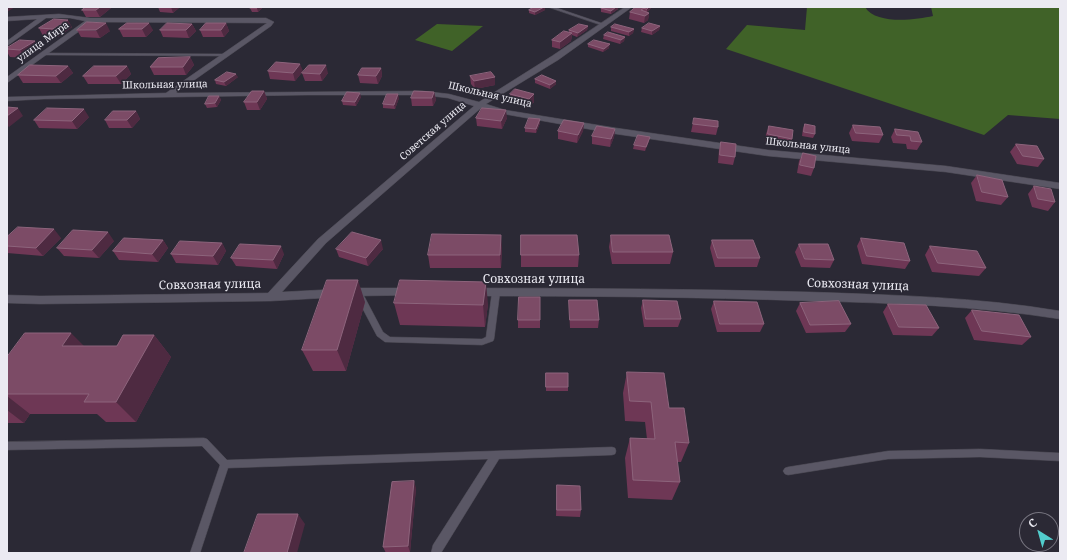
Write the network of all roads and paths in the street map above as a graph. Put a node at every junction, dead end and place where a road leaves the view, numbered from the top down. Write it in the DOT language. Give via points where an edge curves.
graph roads {
  1 [pos="550,7"];
  2 [pos="629,7"];
  3 [pos="45,16"];
  4 [pos="7,19"];
  5 [pos="90,20"];
  6 [pos="605,25"];
  7 [pos="7,44"];
  8 [pos="46,54"];
  9 [pos="227,55"];
  10 [pos="7,81"];
  11 [pos="165,96"];
  12 [pos="7,100"];
  13 [pos="480,105"];
  14 [pos="1060,186"];
  15 [pos="358,292"];
  16 [pos="427,292"];
  17 [pos="458,292"];
  18 [pos="496,292"];
  19 [pos="271,297"];
  20 [pos="7,299"];
  21 [pos="1060,315"];
  22 [pos="7,446"];
  23 [pos="612,451"];
  24 [pos="496,455"];
  25 [pos="1060,457"];
  26 [pos="225,464"];
  27 [pos="788,471"];
  28 [pos="195,553"];
  29 [pos="436,553"];
  1 -- 6 [label="lane"];
  2 -- 6 [label="street, Советская улица"];
  3 -- 4 [label="street"];
  3 -- 5 [label="street" via="82,17"];
  3 -- 7 [label="street"];
  5 -- 8 [label="street, улица Мира"];
  5 -- 9 [label="street" via="271,22"];
  6 -- 13 [label="street, Советская улица"];
  8 -- 9 [label="lane"];
  8 -- 10 [label="street, улица Мира"];
  9 -- 11 [label="street"];
  11 -- 12 [label="street, Школьная улица" via="44,97"];
  11 -- 13 [label="street, Школьная улица" via="422,93 449,96"];
  13 -- 14 [label="street, Школьная улица" via="504,112 616,131 768,153 946,169"];
  13 -- 19 [label="street, Советская улица" via="322,241"];
  15 -- 16 [label="street, Совхозная улица"];
  15 -- 18 [label="lane" via="380,334 388,340 482,342 490,339"];
  15 -- 19 [label="street, Совхозная улица"];
  17 -- 18 [label="street, Совхозная улица"];
  18 -- 21 [label="street, Совхозная улица" via="762,295 913,300 1023,308"];
  19 -- 20 [label="street, Совхозная улица"];
  22 -- 26 [label="lane" via="204,442"];
  23 -- 24 [label="lane"];
  24 -- 26 [label="lane"];
  24 -- 29 [label="lane"];
  25 -- 27 [label="lane" via="980,453 888,455"];
  26 -- 28 [label="lane"];
}
